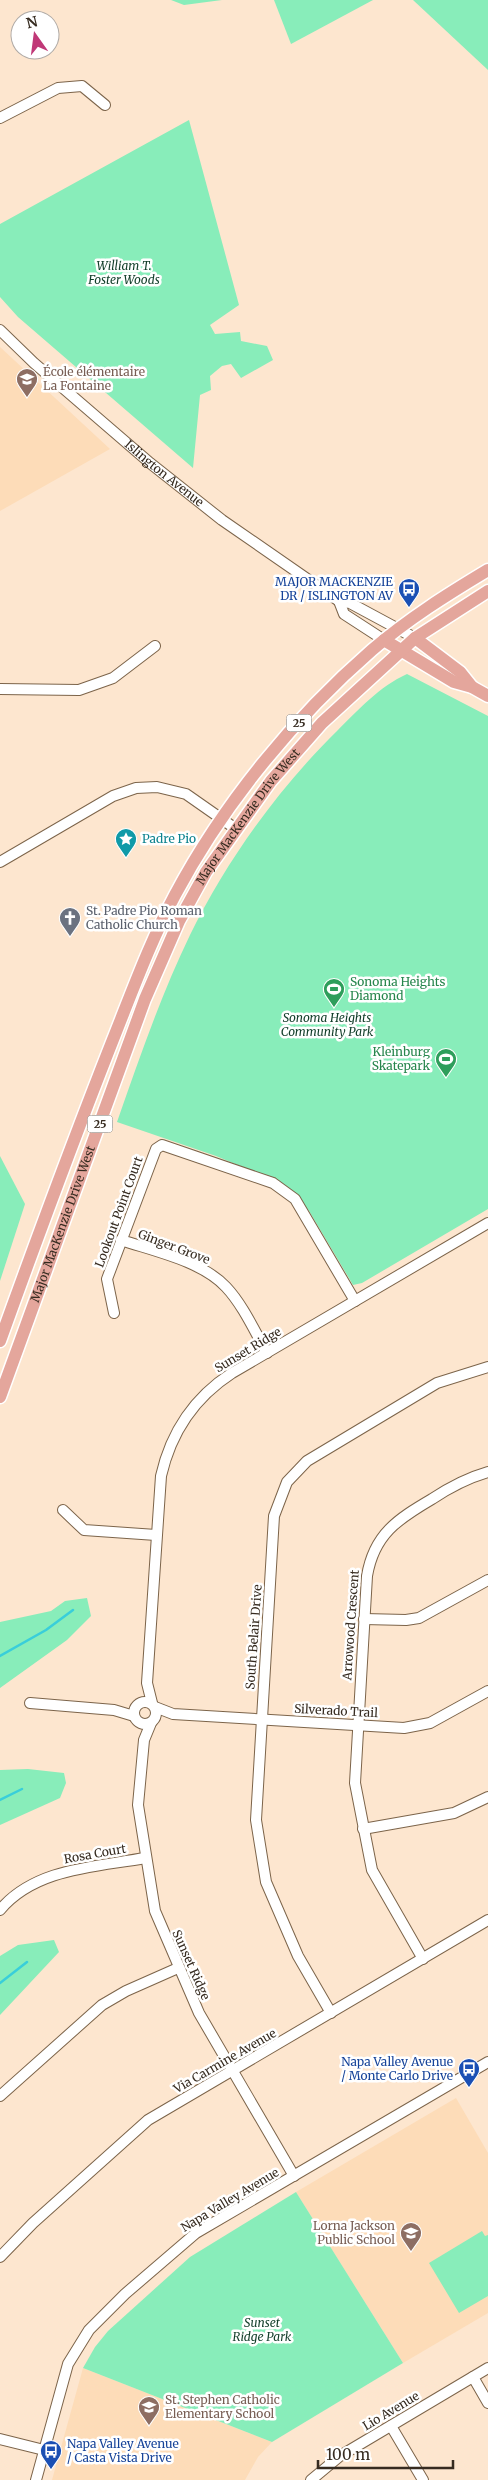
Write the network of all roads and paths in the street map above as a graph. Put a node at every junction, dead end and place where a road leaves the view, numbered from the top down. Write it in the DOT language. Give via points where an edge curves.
graph roads {
  1 [pos="105,105"];
  2 [pos="0,118"];
  3 [pos="0,330"];
  4 [pos="488,570"];
  5 [pos="488,591"];
  6 [pos="339,601"];
  7 [pos="398,630"];
  8 [pos="415,638"];
  9 [pos="384,640"];
  10 [pos="155,646"];
  11 [pos="402,652"];
  12 [pos="472,687"];
  13 [pos="0,689"];
  14 [pos="488,696"];
  15 [pos="223,819"];
  16 [pos="236,828"];
  17 [pos="0,862"];
  18 [pos="487,1225"];
  19 [pos="121,1240"];
  20 [pos="355,1301"];
  21 [pos="114,1313"];
  22 [pos="0,1341"];
  23 [pos="267,1353"];
  24 [pos="488,1367"];
  25 [pos="0,1397"];
  26 [pos="488,1472"];
  27 [pos="63,1510"];
  28 [pos="156,1535"];
  29 [pos="488,1580"];
  30 [pos="364,1619"];
  31 [pos="147,1683"];
  32 [pos="488,1691"];
  33 [pos="30,1703"];
  34 [pos="153,1705"];
  35 [pos="136,1711"];
  36 [pos="173,1714"];
  37 [pos="261,1719"];
  38 [pos="152,1721"];
  39 [pos="356,1725"];
  40 [pos="144,1740"];
  41 [pos="488,1797"];
  42 [pos="363,1829"];
  43 [pos="145,1858"];
  44 [pos="0,1910"];
  45 [pos="488,1920"];
  46 [pos="423,1959"];
  47 [pos="178,1968"];
  48 [pos="331,2013"];
  49 [pos="488,2062"];
  50 [pos="233,2071"];
  51 [pos="0,2096"];
  52 [pos="294,2176"];
  53 [pos="0,2257"];
  54 [pos="488,2368"];
  55 [pos="473,2377"];
  56 [pos="488,2403"];
  57 [pos="390,2426"];
  58 [pos="0,2439"];
  59 [pos="44,2450"];
  60 [pos="36,2480"];
  61 [pos="311,2480"];
  62 [pos="423,2480"];
  1 -- 2 [label="street" via="82,86 58,88"];
  3 -- 6 [label="street, Islington Avenue" via="150,463 222,520"];
  4 -- 7 [label="main road, Major MacKenzie Drive West / 25"];
  5 -- 8 [label="main road, Major MacKenzie Drive West / 25"];
  6 -- 7 [label="street, Islington Avenue" via="350,603"];
  6 -- 9 [label="street, Islington Avenue" via="344,614"];
  7 -- 8 [label="street, Islington Avenue"];
  7 -- 9 [label="main road, Major MacKenzie Drive West / 25"];
  8 -- 11 [label="main road, Major MacKenzie Drive West / 25"];
  8 -- 12 [label="main road, Islington Avenue" via="460,672"];
  9 -- 11 [label="main road, Islington Avenue"];
  9 -- 15 [label="main road, Major MacKenzie Drive West / 25" via="315,704"];
  10 -- 13 [label="street" via="113,678 79,690"];
  11 -- 12 [label="main road, Islington Avenue" via="454,682"];
  11 -- 16 [label="main road, Major MacKenzie Drive West / 25" via="354,692 305,740"];
  12 -- 14 [label="main road, Islington Avenue"];
  15 -- 16 [label="street"];
  15 -- 17 [label="street" via="180,791 157,786 136,788 113,796"];
  15 -- 22 [label="main road, Major MacKenzie Drive West / 25" via="185,878 151,944 89,1098"];
  16 -- 25 [label="main road, Major MacKenzie Drive West / 25" via="194,893 159,964"];
  18 -- 20 [label="street, Sunset Ridge"];
  19 -- 20 [label="street, Lookout Point Court" via="156,1149 162,1145 273,1183 296,1199"];
  19 -- 21 [label="street, Lookout Point Court" via="107,1279"];
  19 -- 23 [label="street, Ginger Grove" via="199,1268 219,1280 233,1295"];
  20 -- 23 [label="street, Sunset Ridge"];
  23 -- 28 [label="street, Sunset Ridge" via="218,1383 195,1404 184,1420 163,1468"];
  24 -- 37 [label="street, South Belair Drive" via="437,1384 316,1455 288,1482 274,1516"];
  26 -- 30 [label="street, Arrowood Crescent" via="464,1480 400,1518 382,1537 368,1566"];
  27 -- 28 [label="street" via="84,1530"];
  28 -- 31 [label="street, Sunset Ridge"];
  29 -- 30 [label="street" via="419,1618"];
  30 -- 39 [label="street, Arrowood Crescent"];
  31 -- 34 [label="street, Sunset Ridge"];
  31 -- 35 [label="street, Sunset Ridge"];
  32 -- 39 [label="street, Silverado Trail" via="430,1723 404,1728"];
  33 -- 35 [label="street"];
  34 -- 35 [label="street" via="147,1701"];
  34 -- 36 [label="street, Silverado Trail"];
  34 -- 38 [label="street" via="156,1713"];
  35 -- 38 [label="street" via="143,1724"];
  35 -- 40 [label="street, Sunset Ridge"];
  36 -- 37 [label="street, Silverado Trail"];
  36 -- 38 [label="street, Silverado Trail"];
  37 -- 39 [label="street, Silverado Trail"];
  37 -- 48 [label="street, South Belair Drive" via="256,1820 266,1882 298,1956"];
  38 -- 40 [label="street, Sunset Ridge"];
  39 -- 42 [label="street, Arrowood Crescent" via="354,1784"];
  40 -- 43 [label="street, Sunset Ridge" via="138,1805"];
  41 -- 42 [label="street" via="454,1813"];
  42 -- 46 [label="street, Arrowood Crescent" via="368,1860 376,1880"];
  43 -- 44 [label="street, Rosa Court" via="52,1876 9,1900"];
  43 -- 47 [label="street, Sunset Ridge" via="155,1911"];
  45 -- 46 [label="street, Via Carmine Avenue"];
  46 -- 48 [label="street, Via Carmine Avenue"];
  47 -- 50 [label="street, Sunset Ridge" via="199,2013"];
  47 -- 51 [label="street" via="102,2005"];
  48 -- 50 [label="street, Via Carmine Avenue"];
  49 -- 52 [label="street, Napa Valley Avenue"];
  50 -- 52 [label="street, Sunset Ridge"];
  50 -- 53 [label="street, Via Carmine Avenue" via="148,2120 26,2229"];
  52 -- 59 [label="street, Napa Valley Avenue" via="185,2241 96,2322 68,2364"];
  54 -- 55 [label="street, Lio Avenue"];
  55 -- 56 [label="street"];
  55 -- 57 [label="street, Lio Avenue"];
  57 -- 61 [label="street, Lio Avenue" via="326,2465"];
  57 -- 62 [label="street"];
  58 -- 59 [label="street"];
  59 -- 60 [label="street, Napa Valley Avenue"];
}
